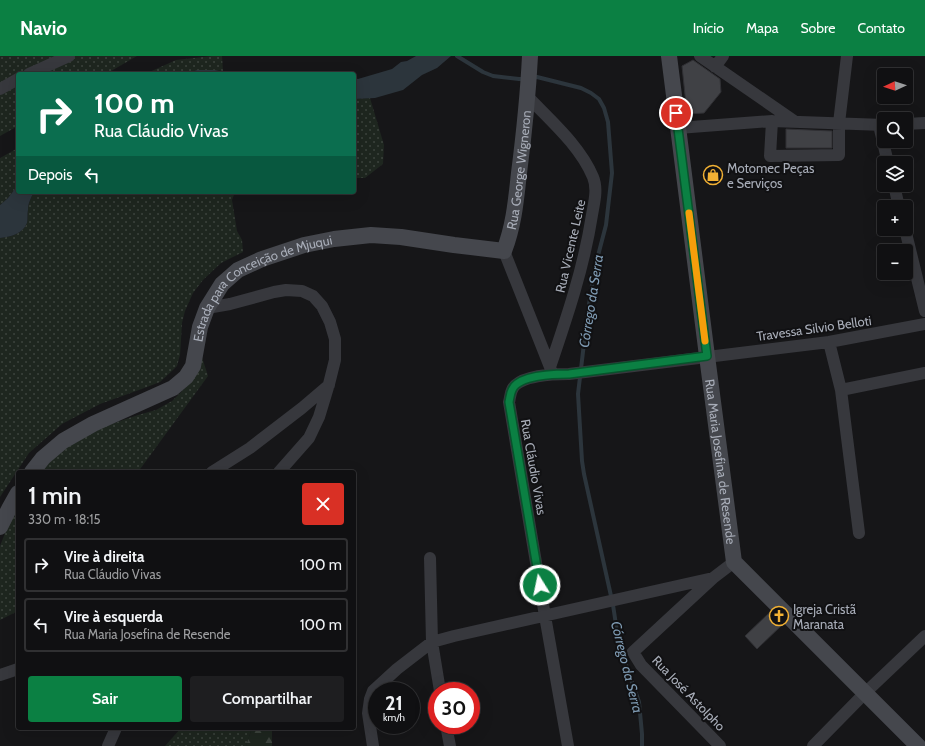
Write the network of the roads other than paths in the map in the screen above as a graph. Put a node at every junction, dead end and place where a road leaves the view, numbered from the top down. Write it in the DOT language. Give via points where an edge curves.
graph roads {
  1 [pos="69,56"];
  2 [pos="669,56"];
  3 [pos="700,56"];
  4 [pos="722,56"];
  5 [pos="846,56"];
  6 [pos="529,63"];
  7 [pos="715,67"];
  8 [pos="33,72"];
  9 [pos="16,80"];
  10 [pos="0,89"];
  11 [pos="528,92"];
  12 [pos="772,121"];
  13 [pos="794,121"];
  14 [pos="839,123"];
  15 [pos="925,123"];
  16 [pos="913,124"];
  17 [pos="877,125"];
  18 [pos="678,128"];
  19 [pos="907,236"];
  20 [pos="504,251"];
  21 [pos="207,308"];
  22 [pos="925,311"];
  23 [pos="925,324"];
  24 [pos="829,342"];
  25 [pos="707,356"];
  26 [pos="551,371"];
  27 [pos="925,373"];
  28 [pos="329,384"];
  29 [pos="841,390"];
  30 [pos="34,470"];
  31 [pos="215,470"];
  32 [pos="281,470"];
  33 [pos="16,497"];
  34 [pos="0,527"];
  35 [pos="859,533"];
  36 [pos="430,558"];
  37 [pos="734,562"];
  38 [pos="713,578"];
  39 [pos="545,616"];
  40 [pos="925,636"];
  41 [pos="432,642"];
  42 [pos="16,670"];
  43 [pos="0,675"];
  44 [pos="439,682"];
  45 [pos="865,694"];
  46 [pos="115,730"];
  47 [pos="448,734"];
  48 [pos="108,746"];
  49 [pos="373,746"];
  50 [pos="450,746"];
  51 [pos="568,746"];
  52 [pos="720,746"];
  53 [pos="813,746"];
  54 [pos="918,746"];
  1 -- 8 [label="street"];
  2 -- 18 [label="main road, Rua Maria Josefina de Resende"];
  3 -- 7 [label="street"];
  4 -- 7 [label="street"];
  5 -- 14 [label="street"];
  6 -- 11 [label="main road, Rua George Wigneron"];
  7 -- 13 [label="street"];
  9 -- 10 [label="street"];
  11 -- 20 [label="main road, Rua George Wigneron" via="514,213"];
  11 -- 26 [label="street, Rua Vicente Leite" via="576,148 594,178 596,194 588,241"];
  12 -- 13 [label="street"];
  12 -- 14 [label="street" via="770,156 839,155"];
  12 -- 18 [label="street"];
  13 -- 14 [label="street"];
  14 -- 17 [label="street"];
  15 -- 16 [label="street"];
  18 -- 25 [label="main road, Rua Maria Josefina de Resende"];
  19 -- 22 [label="street"];
  20 -- 21 [label="main road, Estrada para Conceição de Mjuqui" via="401,237 371,235 334,239 304,245 238,270 222,284"];
  20 -- 26 [label="street"];
  21 -- 28 [label="street" via="286,290 302,290 313,296 322,306 335,339 335,360"];
  21 -- 30 [label="main road, Estrada para Conceição de Mjuqui" via="200,327 193,366 186,377 173,388 93,424 63,441"];
  23 -- 24 [label="street, Travessa Silvio Belloti"];
  24 -- 25 [label="street, Travessa Silvio Belloti"];
  24 -- 29 [label="street"];
  25 -- 26 [label="street, Rua Cláudio Vivas" via="569,374"];
  25 -- 37 [label="main road, Rua Maria Josefina de Resende"];
  26 -- 39 [label="street, Rua Cláudio Vivas" via="519,382 512,389 509,402"];
  27 -- 29 [label="street"];
  28 -- 31 [label="street" via="250,448"];
  28 -- 32 [label="street" via="319,418 309,438"];
  29 -- 35 [label="street"];
  33 -- 34 [label="main road"];
  36 -- 41 [label="street"];
  37 -- 38 [label="street, Rua José Astolpho"];
  37 -- 45 [label="main road, Rua Maria Josefina de Resende"];
  38 -- 39 [label="street"];
  38 -- 52 [label="street, Rua José Astolpho" via="633,652 641,665"];
  39 -- 41 [label="street"];
  39 -- 51 [label="street, Rua Cláudio Vivas"];
  40 -- 45 [label="street"];
  41 -- 44 [label="street"];
  41 -- 49 [label="street" via="397,668 373,691 368,713"];
  42 -- 43 [label="street"];
  45 -- 53 [label="street"];
  45 -- 54 [label="main road, Rua Maria Josefina de Resende"];
  46 -- 48 [label="street"];
  47 -- 50 [label="street"];
}
